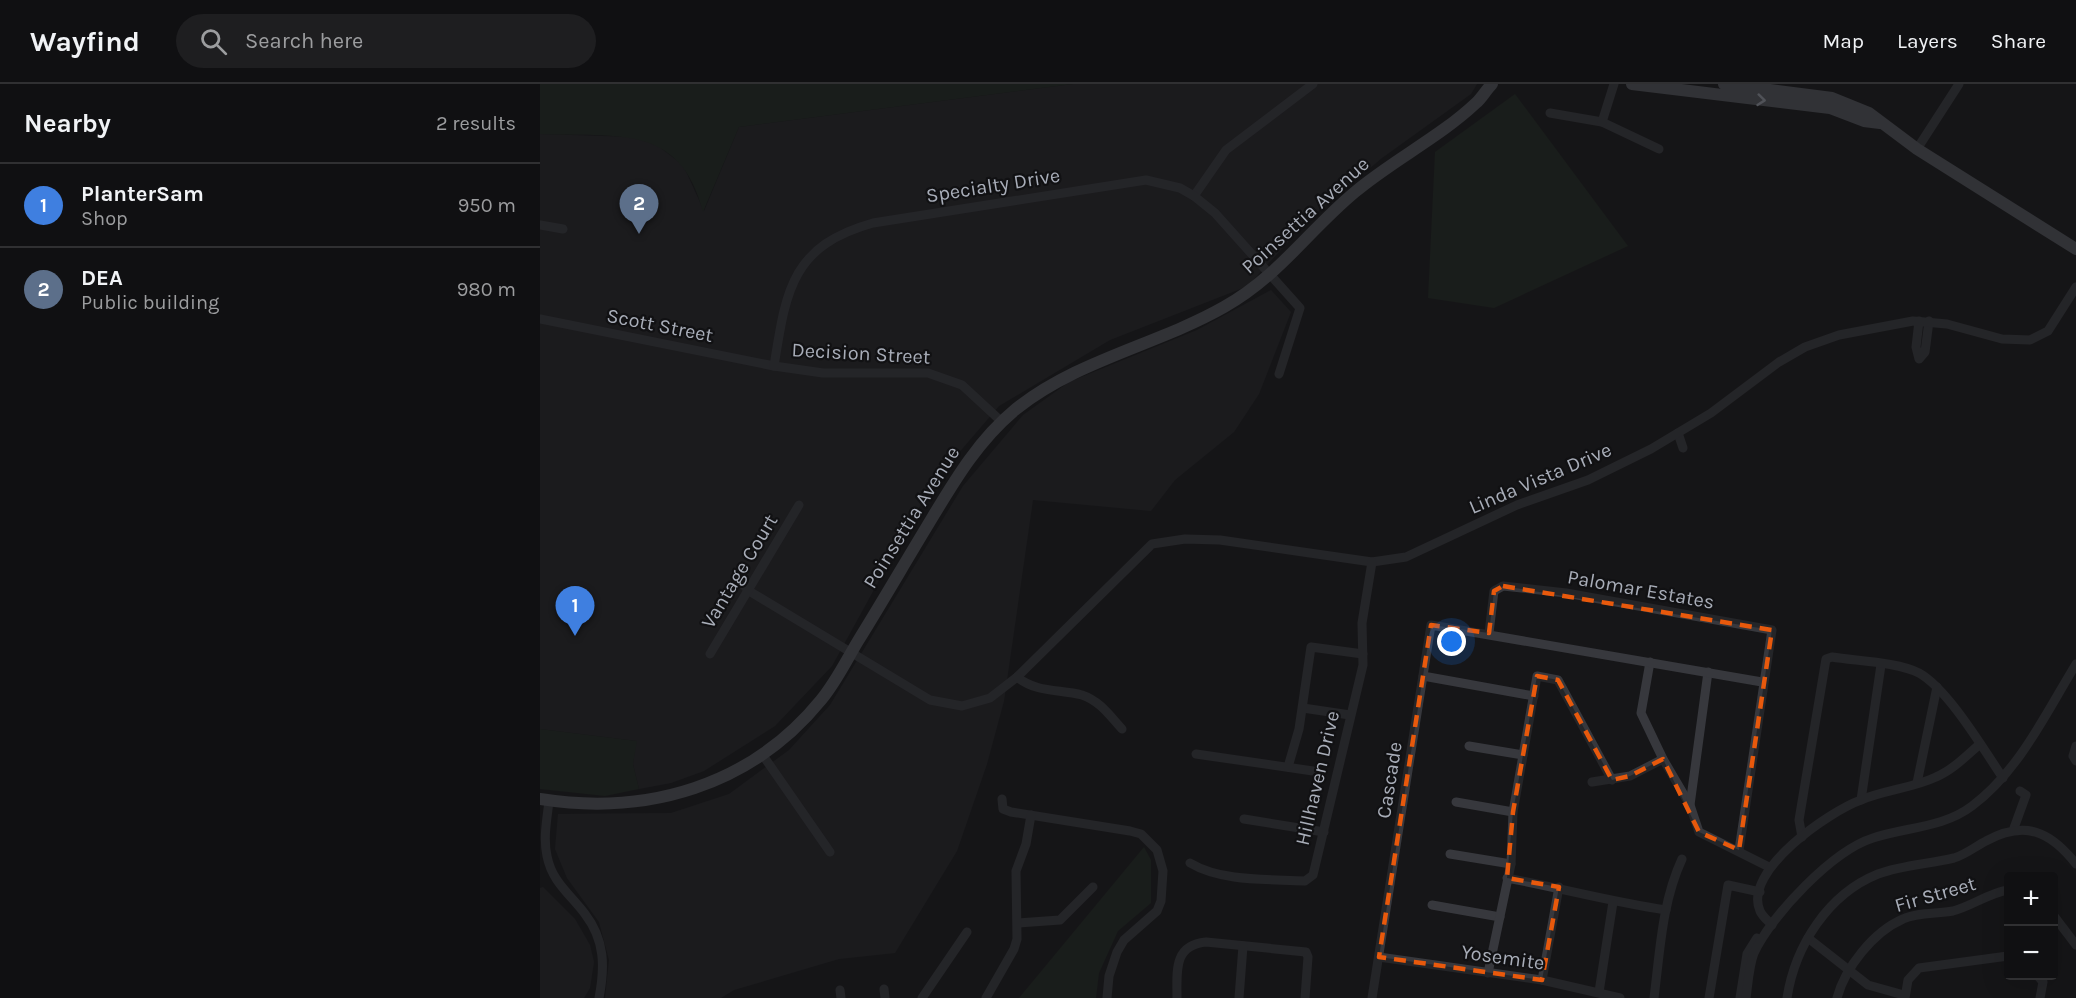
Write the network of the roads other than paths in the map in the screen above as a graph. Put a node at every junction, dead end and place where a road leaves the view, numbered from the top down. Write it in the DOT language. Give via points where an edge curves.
graph roads {
  1 [pos="1312,84"];
  2 [pos="1492,84"];
  3 [pos="1614,84"];
  4 [pos="1632,84"];
  5 [pos="1724,84"];
  6 [pos="1959,84"];
  7 [pos="1703,89"];
  8 [pos="1550,113"];
  9 [pos="1602,122"];
  10 [pos="1880,123"];
  11 [pos="1659,149"];
  12 [pos="1917,149"];
  13 [pos="1194,196"];
  14 [pos="540,225"];
  15 [pos="563,229"];
  16 [pos="2076,249"];
  17 [pos="1269,276"];
  18 [pos="2076,287"];
  19 [pos="540,319"];
  20 [pos="774,366"];
  21 [pos="1279,374"];
  22 [pos="1002,422"];
  23 [pos="1678,433"];
  24 [pos="1683,448"];
  25 [pos="799,505"];
  26 [pos="1372,562"];
  27 [pos="738,579"];
  28 [pos="749,591"];
  29 [pos="1489,633"];
  30 [pos="710,654"];
  31 [pos="850,654"];
  32 [pos="1363,654"];
  33 [pos="1650,662"];
  34 [pos="2076,664"];
  35 [pos="1881,665"];
  36 [pos="1707,672"];
  37 [pos="1423,676"];
  38 [pos="1017,678"];
  39 [pos="1762,682"];
  40 [pos="1937,687"];
  41 [pos="1534,696"];
  42 [pos="1303,708"];
  43 [pos="1350,715"];
  44 [pos="1122,729"];
  45 [pos="1980,744"];
  46 [pos="1469,746"];
  47 [pos="2076,746"];
  48 [pos="762,754"];
  49 [pos="1196,754"];
  50 [pos="1523,754"];
  51 [pos="2074,758"];
  52 [pos="1663,759"];
  53 [pos="1288,767"];
  54 [pos="1313,771"];
  55 [pos="2003,778"];
  56 [pos="1612,780"];
  57 [pos="1592,782"];
  58 [pos="1917,783"];
  59 [pos="2020,791"];
  60 [pos="544,800"];
  61 [pos="1002,800"];
  62 [pos="1861,800"];
  63 [pos="1456,802"];
  64 [pos="1690,805"];
  65 [pos="1513,812"];
  66 [pos="1031,816"];
  67 [pos="1244,819"];
  68 [pos="2014,828"];
  69 [pos="1324,832"];
  70 [pos="1802,837"];
  71 [pos="1739,850"];
  72 [pos="830,852"];
  73 [pos="1450,854"];
  74 [pos="1682,859"];
  75 [pos="1190,863"];
  76 [pos="1511,864"];
  77 [pos="2076,864"];
  78 [pos="1769,867"];
  79 [pos="1507,878"];
  80 [pos="1093,886"];
  81 [pos="1559,887"];
  82 [pos="2004,891"];
  83 [pos="1760,892"];
  84 [pos="1613,902"];
  85 [pos="1432,905"];
  86 [pos="1666,910"];
  87 [pos="1500,917"];
  88 [pos="2058,921"];
  89 [pos="1018,923"];
  90 [pos="1772,925"];
  91 [pos="967,932"];
  92 [pos="1808,938"];
  93 [pos="2076,945"];
  94 [pos="1243,946"];
  95 [pos="1379,957"];
  96 [pos="2004,957"];
  97 [pos="1850,970"];
  98 [pos="1488,973"];
  99 [pos="1542,980"];
  100 [pos="2042,980"];
  101 [pos="1599,992"];
  102 [pos="1904,997"];
  103 [pos="599,998"];
  104 [pos="922,998"];
  105 [pos="986,998"];
  106 [pos="1107,998"];
  107 [pos="1177,998"];
  108 [pos="1239,998"];
  109 [pos="1305,998"];
  110 [pos="1372,998"];
  111 [pos="1620,998"];
  112 [pos="1653,998"];
  113 [pos="1709,998"];
  114 [pos="1740,998"];
  115 [pos="1746,998"];
  116 [pos="1787,998"];
  117 [pos="1837,998"];
  118 [pos="2040,998"];
  1 -- 13 [label="street" via="1227,150"];
  2 -- 17 [label="main road, Poinsettia Avenue" via="1479,101 1451,124 1354,192"];
  3 -- 9 [label="street"];
  4 -- 7 [label="main road"];
  5 -- 10 [label="main road" via="1832,98 1869,113"];
  6 -- 12 [label="street"];
  7 -- 10 [label="main road, one-way" via="1830,108"];
  8 -- 9 [label="street"];
  9 -- 11 [label="street"];
  10 -- 12 [label="main road"];
  12 -- 16 [label="main road"];
  13 -- 17 [label="street, Specialty Drive" via="1215,213"];
  13 -- 20 [label="street, Specialty Drive" via="1163,183 1130,180 849,230 822,246 794,278 784,306"];
  14 -- 15 [label="street"];
  17 -- 21 [label="street, Specialty Drive" via="1300,308"];
  17 -- 22 [label="main road, Poinsettia Avenue" via="1207,316 1049,385"];
  18 -- 23 [label="street, Linda Vista Drive" via="2048,331 2030,340 2002,339 1924,321 1839,335 1804,347"];
  19 -- 20 [label="street, Scott Street"];
  20 -- 22 [label="street, Decision Street" via="823,373 928,373 945,377 969,390"];
  22 -- 31 [label="main road, Poinsettia Avenue" via="958,472"];
  23 -- 24 [label="street"];
  23 -- 26 [label="street, Linda Vista Drive" via="1588,480 1517,505 1419,552"];
  25 -- 28 [label="street, Vantage Court"];
  26 -- 32 [label="street, Hillhaven Drive" via="1362,623"];
  26 -- 38 [label="street, Linda Vista Drive" via="1220,540 1160,541 1146,548"];
  27 -- 28 [label="street, Linda Vista Drive"];
  28 -- 30 [label="street, Vantage Court"];
  28 -- 31 [label="street, Linda Vista Drive"];
  29 -- 33 [label="street"];
  29 -- 37 [label="street, Cascade" via="1431,625"];
  29 -- 39 [label="street, Palomar Estates" via="1494,591 1503,586 1566,593 1772,630"];
  31 -- 38 [label="street, Linda Vista Drive" via="930,700 947,705 962,706 990,698"];
  31 -- 48 [label="main road, Poinsettia Avenue" via="822,699"];
  32 -- 42 [label="street" via="1311,647"];
  32 -- 43 [label="street, Hillhaven Drive"];
  33 -- 36 [label="street"];
  33 -- 52 [label="street" via="1641,713"];
  34 -- 55 [label="street"];
  35 -- 40 [label="street" via="1917,673"];
  35 -- 62 [label="street"];
  35 -- 70 [label="street" via="1826,659 1799,820"];
  36 -- 39 [label="street"];
  36 -- 64 [label="street"];
  37 -- 41 [label="street"];
  37 -- 95 [label="street, Cascade"];
  38 -- 44 [label="street" via="1035,688 1088,698 1107,711"];
  39 -- 71 [label="street"];
  40 -- 45 [label="street"];
  40 -- 58 [label="street"];
  41 -- 50 [label="street"];
  41 -- 56 [label="street" via="1538,676 1558,680"];
  42 -- 43 [label="street"];
  42 -- 53 [label="street"];
  43 -- 69 [label="street, Hillhaven Drive"];
  45 -- 55 [label="street"];
  45 -- 58 [label="street" via="1936,777"];
  46 -- 50 [label="street"];
  47 -- 51 [label="street"];
  48 -- 60 [label="main road, Poinsettia Avenue" via="702,786 664,798 611,805"];
  48 -- 72 [label="street"];
  49 -- 53 [label="street"];
  50 -- 65 [label="street"];
  52 -- 56 [label="street" via="1630,777"];
  52 -- 64 [label="street"];
  53 -- 54 [label="street"];
  55 -- 90 [label="street" via="1953,818 1870,838 1847,850 1816,875"];
  56 -- 57 [label="street"];
  58 -- 62 [label="street"];
  59 -- 68 [label="street" via="2026,795"];
  60 -- 103 [label="street" via="544,839 554,878 585,914 600,944 604,960"];
  61 -- 66 [label="street" via="1003,809"];
  62 -- 70 [label="street" via="1831,814"];
  63 -- 65 [label="street"];
  64 -- 71 [label="street" via="1699,832"];
  65 -- 76 [label="street"];
  66 -- 89 [label="street" via="1016,871"];
  66 -- 106 [label="street" via="1130,831 1141,834 1157,850 1163,871 1161,901 1157,911 1124,940 1109,976"];
  67 -- 69 [label="street"];
  68 -- 77 [label="street" via="2034,830 2063,847"];
  68 -- 92 [label="street" via="1955,857 1892,870 1857,884 1831,907"];
  69 -- 75 [label="street, Hillhaven Drive" via="1313,875 1305,881 1237,877 1203,871"];
  70 -- 78 [label="street"];
  71 -- 78 [label="street"];
  73 -- 76 [label="street"];
  74 -- 86 [label="street"];
  76 -- 79 [label="street"];
  78 -- 83 [label="street"];
  79 -- 81 [label="street"];
  79 -- 87 [label="street"];
  80 -- 89 [label="street" via="1060,920"];
  81 -- 84 [label="street"];
  81 -- 99 [label="street"];
  82 -- 97 [label="street, Fir Street" via="1953,910 1904,918 1885,930"];
  83 -- 90 [label="street" via="1760,913"];
  83 -- 113 [label="street" via="1728,885"];
  84 -- 86 [label="street"];
  84 -- 101 [label="street"];
  85 -- 87 [label="street"];
  86 -- 112 [label="street"];
  87 -- 98 [label="street"];
  88 -- 93 [label="street"];
  89 -- 105 [label="street" via="1014,949"];
  90 -- 114 [label="street" via="1761,932 1747,954"];
  90 -- 115 [label="street" via="1753,956"];
  91 -- 104 [label="street"];
  92 -- 97 [label="street"];
  92 -- 116 [label="street" via="1797,959"];
  94 -- 107 [label="street" via="1206,942 1190,945 1179,959"];
  94 -- 108 [label="street"];
  94 -- 109 [label="street" via="1306,952"];
  95 -- 98 [label="street, Yosemite"];
  95 -- 110 [label="street, Cascade"];
  96 -- 102 [label="street" via="1919,968 1908,980"];
  97 -- 102 [label="street" via="1875,989"];
  97 -- 117 [label="street, Fir Street" via="1841,982"];
  98 -- 99 [label="street, Yosemite"];
  99 -- 101 [label="street, Yosemite"];
  100 -- 118 [label="street"];
  101 -- 111 [label="street, Yosemite"];
}
